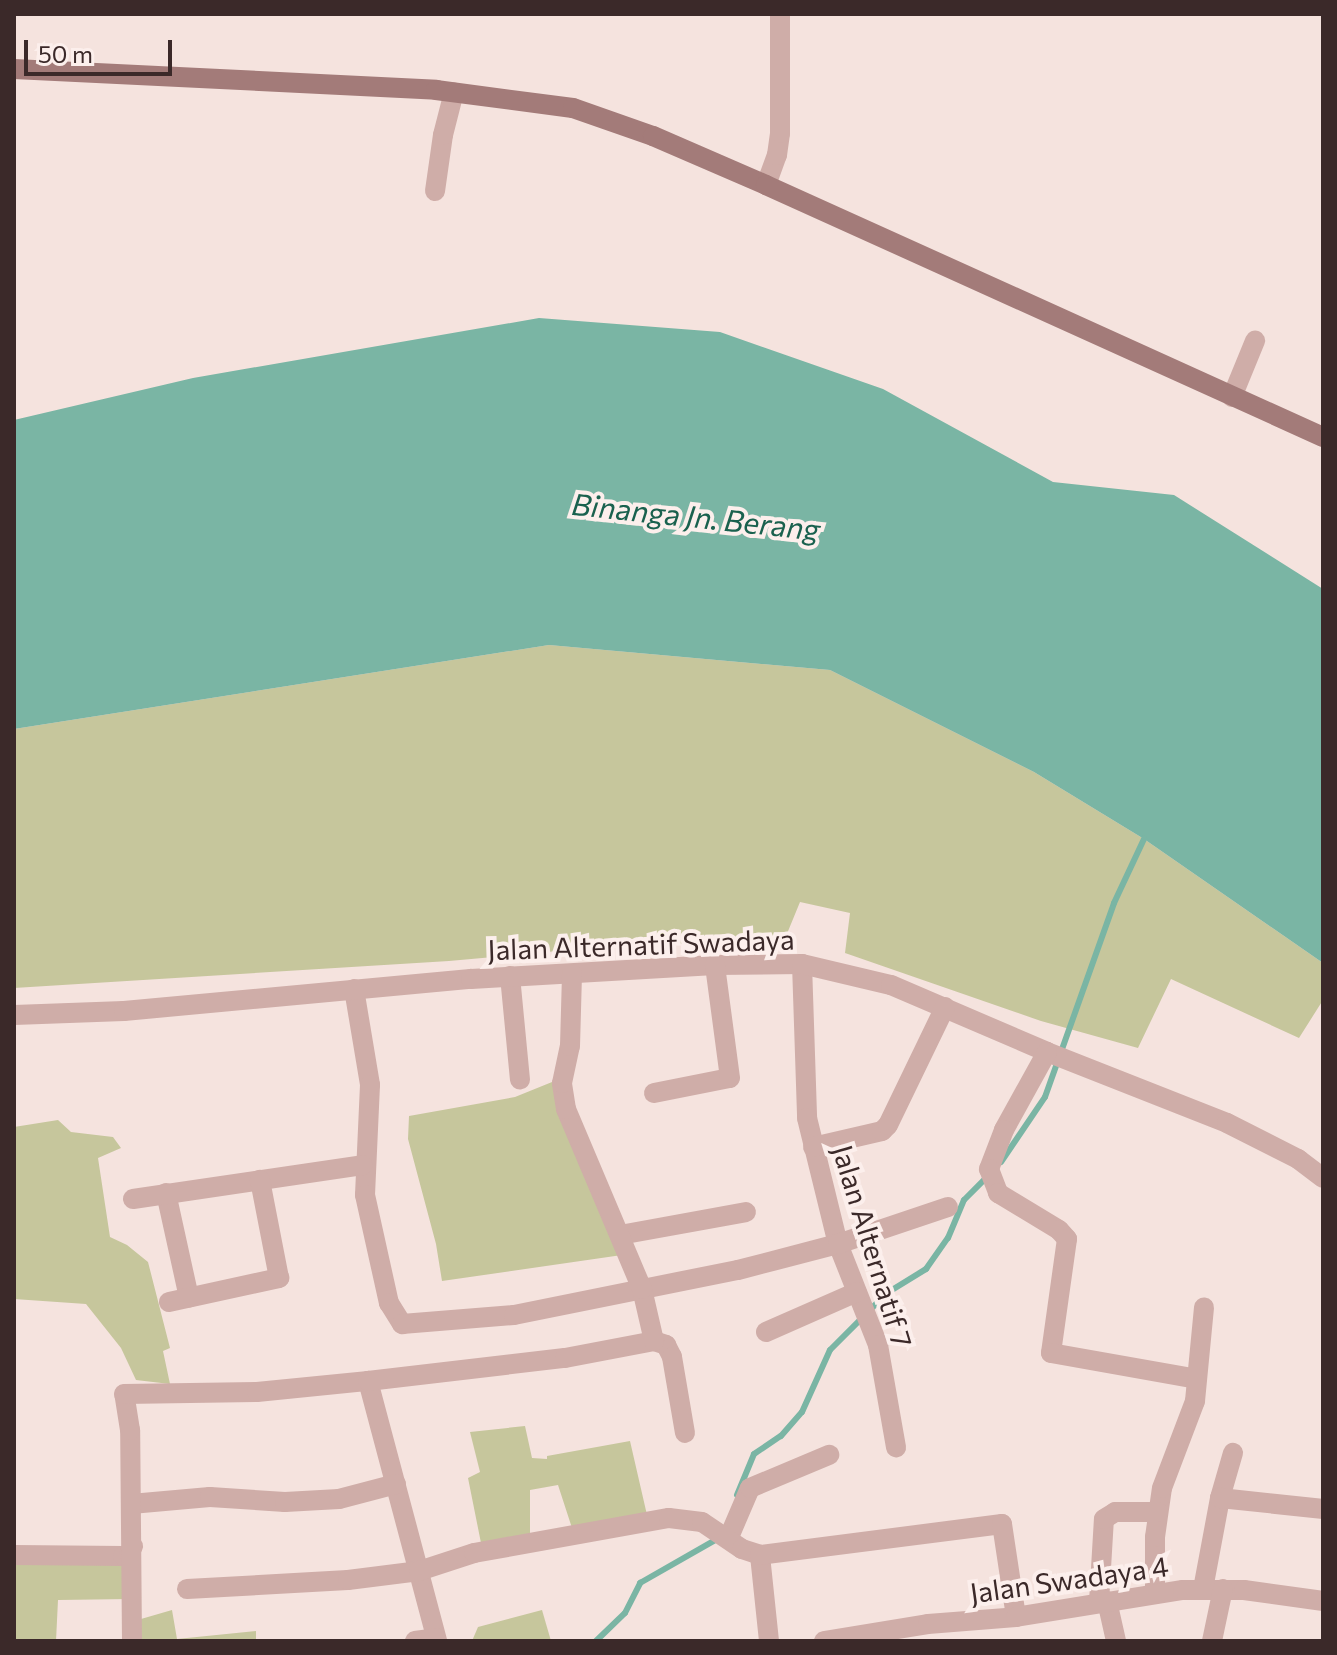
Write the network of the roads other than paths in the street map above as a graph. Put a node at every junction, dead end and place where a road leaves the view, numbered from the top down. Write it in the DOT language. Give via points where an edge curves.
graph roads {
  1 [pos="780,14"];
  2 [pos="14,69"];
  3 [pos="454,92"];
  4 [pos="767,182"];
  5 [pos="435,191"];
  6 [pos="1255,341"];
  7 [pos="1235,388"];
  8 [pos="1323,437"];
  9 [pos="802,964"];
  10 [pos="715,965"];
  11 [pos="572,974"];
  12 [pos="510,976"];
  13 [pos="354,989"];
  14 [pos="945,1007"];
  15 [pos="14,1015"];
  16 [pos="1047,1052"];
  17 [pos="520,1080"];
  18 [pos="654,1093"];
  19 [pos="813,1147"];
  20 [pos="363,1165"];
  21 [pos="1323,1178"];
  22 [pos="260,1180"];
  23 [pos="166,1193"];
  24 [pos="133,1199"];
  25 [pos="948,1207"];
  26 [pos="746,1212"];
  27 [pos="620,1235"];
  28 [pos="838,1244"];
  29 [pos="642,1289"];
  30 [pos="857,1292"];
  31 [pos="1204,1307"];
  32 [pos="766,1332"];
  33 [pos="654,1341"];
  34 [pos="1197,1379"];
  35 [pos="368,1381"];
  36 [pos="685,1433"];
  37 [pos="896,1447"];
  38 [pos="1233,1453"];
  39 [pos="829,1455"];
  40 [pos="396,1484"];
  41 [pos="1220,1498"];
  42 [pos="131,1504"];
  43 [pos="1323,1509"];
  44 [pos="1158,1512"];
  45 [pos="729,1537"];
  46 [pos="133,1546"];
  47 [pos="14,1555"];
  48 [pos="760,1555"];
  49 [pos="419,1571"];
  50 [pos="187,1589"];
  51 [pos="1213,1589"];
  52 [pos="1155,1594"];
  53 [pos="1323,1601"];
  54 [pos="1103,1602"];
  55 [pos="1016,1617"];
  56 [pos="436,1639"];
  57 [pos="833,1640"];
  58 [pos="132,1641"];
  59 [pos="415,1641"];
  60 [pos="769,1641"];
  61 [pos="1116,1641"];
  62 [pos="1212,1641"];
  1 -- 4 [label="street" via="782,100 777,155"];
  2 -- 3 [label="main road"];
  3 -- 4 [label="main road" via="573,108"];
  3 -- 5 [label="street"];
  4 -- 7 [label="main road"];
  6 -- 7 [label="street"];
  7 -- 8 [label="main road"];
  9 -- 10 [label="street, Jalan Alternatif Swadaya"];
  9 -- 14 [label="street, Jalan Alternatif Swadaya" via="891,985"];
  9 -- 19 [label="street, Jalan Alternatif 7" via="804,1084"];
  10 -- 11 [label="street, Jalan Alternatif Swadaya"];
  10 -- 18 [label="street" via="730,1078"];
  11 -- 12 [label="street, Jalan Alternatif Swadaya"];
  11 -- 27 [label="street" via="570,1046 562,1092 579,1146"];
  12 -- 13 [label="street, Jalan Alternatif Swadaya"];
  12 -- 17 [label="street"];
  13 -- 15 [label="street, Jalan Alternatif Swadaya" via="124,1011"];
  13 -- 20 [label="street" via="370,1085"];
  14 -- 16 [label="street, Jalan Alternatif Swadaya"];
  14 -- 19 [label="street" via="896,1113 882,1131"];
  16 -- 21 [label="street, Jalan Alternatif Swadaya" via="1227,1123 1298,1159"];
  16 -- 34 [label="street" via="989,1169 998,1193 1067,1239 1051,1353"];
  19 -- 28 [label="street, Jalan Alternatif 7"];
  20 -- 22 [label="street"];
  20 -- 29 [label="street" via="370,1227 389,1303 402,1324 514,1315"];
  22 -- 23 [label="street"];
  22 -- 23 [label="street" via="279,1278 179,1300"];
  23 -- 24 [label="street"];
  25 -- 28 [label="street"];
  26 -- 27 [label="street"];
  27 -- 29 [label="street"];
  28 -- 29 [label="street"];
  28 -- 30 [label="street, Jalan Alternatif 7"];
  29 -- 33 [label="street"];
  30 -- 32 [label="street"];
  30 -- 37 [label="street, Jalan Alternatif 7" via="878,1345"];
  31 -- 34 [label="street"];
  33 -- 35 [label="street" via="565,1358"];
  33 -- 36 [label="street" via="666,1345 672,1357"];
  34 -- 44 [label="street" via="1195,1401 1167,1469"];
  35 -- 40 [label="street"];
  35 -- 42 [label="street" via="257,1392 124,1394"];
  38 -- 41 [label="street"];
  39 -- 45 [label="street" via="750,1488"];
  40 -- 42 [label="street" via="339,1499 210,1497"];
  40 -- 49 [label="street"];
  41 -- 43 [label="street"];
  41 -- 51 [label="street"];
  42 -- 46 [label="street"];
  44 -- 52 [label="street"];
  44 -- 54 [label="street" via="1115,1512 1104,1519"];
  45 -- 48 [label="street"];
  45 -- 49 [label="street" via="695,1520 669,1518 474,1553"];
  46 -- 47 [label="street" via="123,1556"];
  46 -- 58 [label="street"];
  48 -- 55 [label="street" via="1002,1524"];
  48 -- 60 [label="street"];
  49 -- 50 [label="street"];
  49 -- 56 [label="street"];
  51 -- 52 [label="street, Jalan Swadaya 4"];
  51 -- 53 [label="street, Jalan Swadaya 4"];
  51 -- 62 [label="street"];
  52 -- 54 [label="street, Jalan Swadaya 4"];
  54 -- 55 [label="street, Jalan Swadaya 4"];
  54 -- 61 [label="street"];
  55 -- 57 [label="street, Jalan Swadaya 4" via="928,1624"];
  56 -- 59 [label="street"];
}
